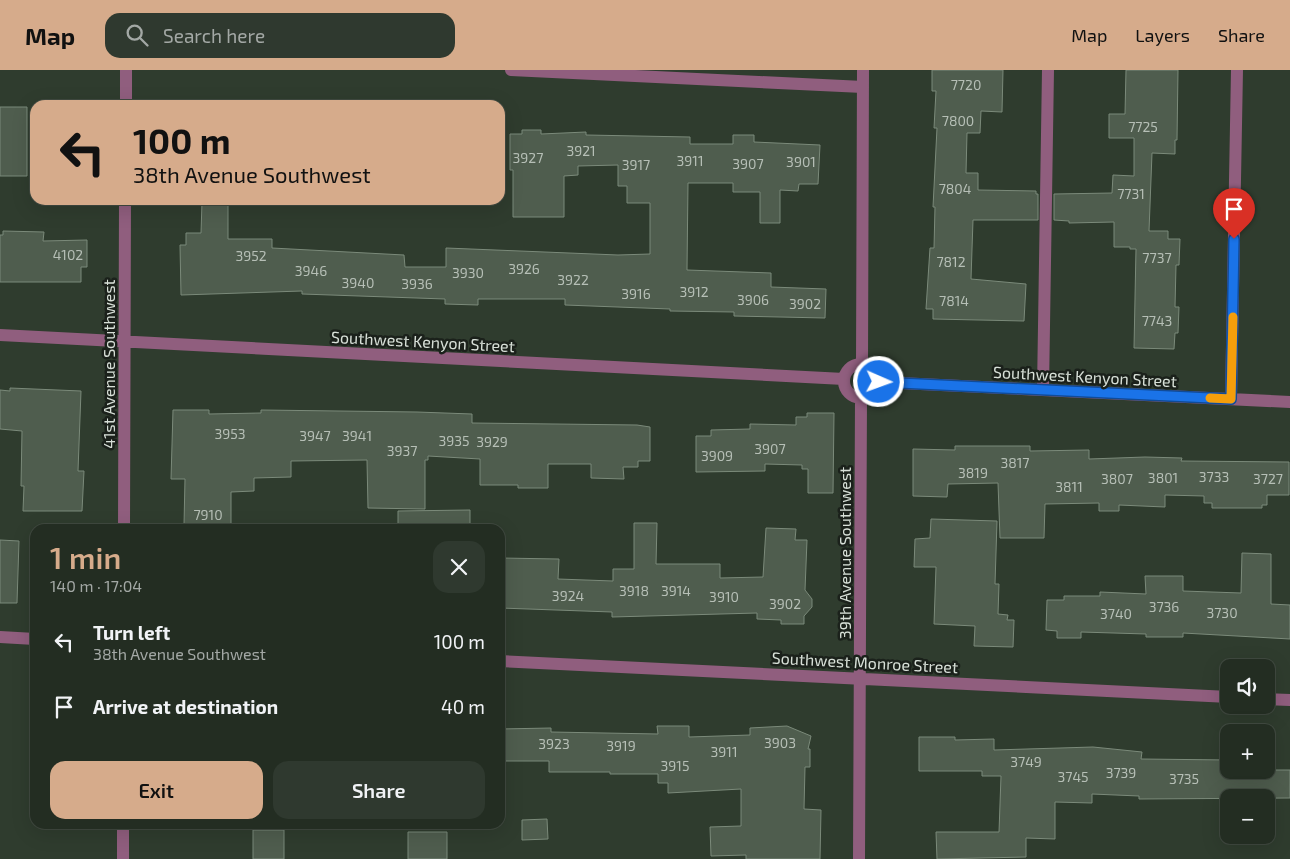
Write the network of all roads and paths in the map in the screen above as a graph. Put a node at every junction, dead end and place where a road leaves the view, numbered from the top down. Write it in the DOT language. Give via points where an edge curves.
graph roads {
  1 [pos="126,70"];
  2 [pos="511,70"];
  3 [pos="863,70"];
  4 [pos="1048,70"];
  5 [pos="1237,70"];
  6 [pos="863,87"];
  7 [pos="126,100"];
  8 [pos="125,205"];
  9 [pos="0,334"];
  10 [pos="123,341"];
  11 [pos="862,364"];
  12 [pos="844,379"];
  13 [pos="879,382"];
  14 [pos="1043,390"];
  15 [pos="861,398"];
  16 [pos="1231,399"];
  17 [pos="1290,402"];
  18 [pos="124,524"];
  19 [pos="0,637"];
  20 [pos="30,639"];
  21 [pos="505,661"];
  22 [pos="859,678"];
  23 [pos="1220,697"];
  24 [pos="1275,699"];
  25 [pos="1290,700"];
  26 [pos="123,829"];
  27 [pos="123,859"];
  28 [pos="859,859"];
  1 -- 7 [label="street"];
  2 -- 6 [label="street"];
  3 -- 6 [label="street"];
  4 -- 14 [label="street"];
  5 -- 16 [label="street"];
  6 -- 11 [label="street"];
  8 -- 10 [label="street, 41st Avenue Southwest"];
  9 -- 10 [label="street, Southwest Kenyon Street"];
  10 -- 12 [label="street, Southwest Kenyon Street"];
  10 -- 18 [label="street, 41st Avenue Southwest"];
  11 -- 12 [label="street" via="850,367"];
  11 -- 13 [label="street" via="876,371"];
  12 -- 15 [label="street" via="848,393"];
  13 -- 14 [label="street, Southwest Kenyon Street"];
  13 -- 15 [label="street" via="874,393"];
  14 -- 16 [label="street, Southwest Kenyon Street"];
  15 -- 22 [label="street, 39th Avenue Southwest"];
  16 -- 17 [label="street, Southwest Kenyon Street"];
  19 -- 20 [label="street"];
  21 -- 22 [label="street, Southwest Monroe Street"];
  22 -- 23 [label="street, Southwest Monroe Street"];
  22 -- 28 [label="street, 39th Avenue Southwest"];
  24 -- 25 [label="street"];
  26 -- 27 [label="street"];
}
